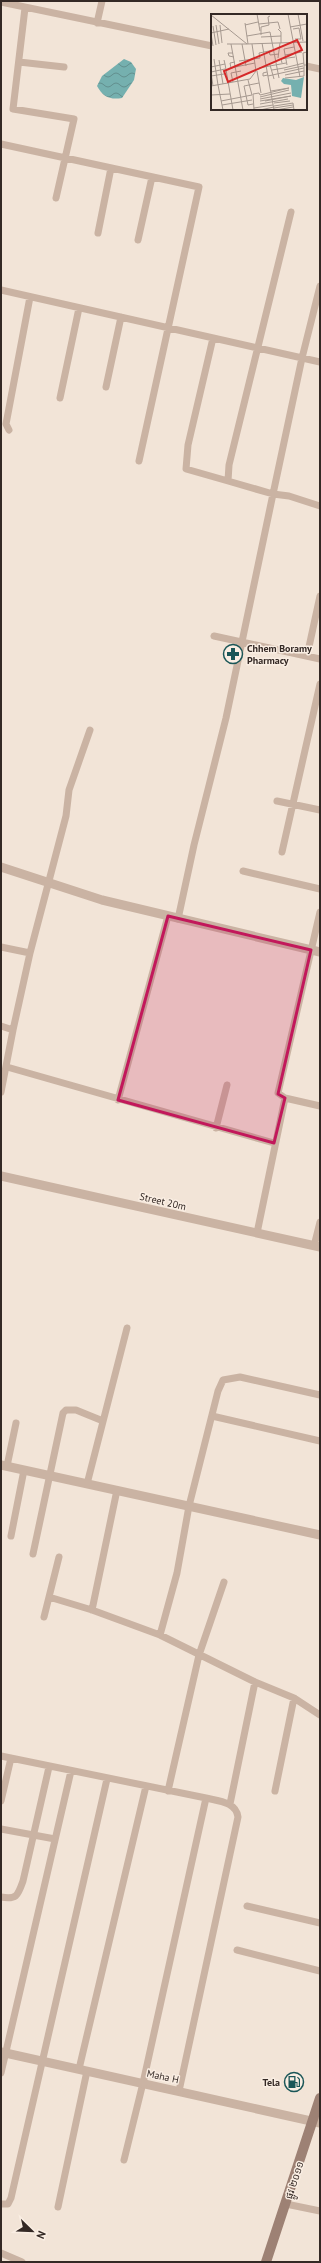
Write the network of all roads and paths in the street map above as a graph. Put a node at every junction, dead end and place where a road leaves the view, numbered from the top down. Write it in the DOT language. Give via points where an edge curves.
graph roads {
  1 [pos="102,1"];
  2 [pos="1,2"];
  3 [pos="25,8"];
  4 [pos="97,22"];
  5 [pos="211,46"];
  6 [pos="19,62"];
  7 [pos="307,66"];
  8 [pos="64,67"];
  9 [pos="320,69"];
  10 [pos="1,144"];
  11 [pos="66,158"];
  12 [pos="111,168"];
  13 [pos="152,177"];
  14 [pos="56,198"];
  15 [pos="291,212"];
  16 [pos="98,233"];
  17 [pos="138,240"];
  18 [pos="320,286"];
  19 [pos="1,290"];
  20 [pos="30,297"];
  21 [pos="78,308"];
  22 [pos="121,317"];
  23 [pos="168,328"];
  24 [pos="213,338"];
  25 [pos="258,348"];
  26 [pos="302,358"];
  27 [pos="320,362"];
  28 [pos="106,387"];
  29 [pos="60,398"];
  30 [pos="10,430"];
  31 [pos="139,461"];
  32 [pos="228,481"];
  33 [pos="273,494"];
  34 [pos="320,506"];
  35 [pos="320,596"];
  36 [pos="214,636"];
  37 [pos="241,642"];
  38 [pos="307,656"];
  39 [pos="320,659"];
  40 [pos="320,684"];
  41 [pos="90,730"];
  42 [pos="277,801"];
  43 [pos="294,804"];
  44 [pos="320,810"];
  45 [pos="282,852"];
  46 [pos="1,867"];
  47 [pos="243,871"];
  48 [pos="48,884"];
  49 [pos="320,889"];
  50 [pos="320,912"];
  51 [pos="168,916"];
  52 [pos="178,919"];
  53 [pos="1,947"];
  54 [pos="315,951"];
  55 [pos="30,953"];
  56 [pos="1,1026"];
  57 [pos="13,1030"];
  58 [pos="7,1067"];
  59 [pos="227,1085"];
  60 [pos="1,1092"];
  61 [pos="285,1098"];
  62 [pos="118,1100"];
  63 [pos="320,1106"];
  64 [pos="216,1128"];
  65 [pos="274,1143"];
  66 [pos="1,1176"];
  67 [pos="320,1222"];
  68 [pos="257,1233"];
  69 [pos="317,1247"];
  70 [pos="127,1328"];
  71 [pos="320,1395"];
  72 [pos="212,1416"];
  73 [pos="103,1421"];
  74 [pos="16,1423"];
  75 [pos="320,1441"];
  76 [pos="4,1465"];
  77 [pos="24,1470"];
  78 [pos="51,1476"];
  79 [pos="87,1484"];
  80 [pos="118,1490"];
  81 [pos="189,1506"];
  82 [pos="320,1533"];
  83 [pos="11,1536"];
  84 [pos="33,1554"];
  85 [pos="59,1557"];
  86 [pos="224,1582"];
  87 [pos="49,1597"];
  88 [pos="92,1610"];
  89 [pos="44,1617"];
  90 [pos="160,1635"];
  91 [pos="199,1655"];
  92 [pos="255,1682"];
  93 [pos="294,1698"];
  94 [pos="320,1715"];
  95 [pos="1,1756"];
  96 [pos="11,1758"];
  97 [pos="49,1767"];
  98 [pos="71,1771"];
  99 [pos="107,1779"];
  100 [pos="146,1786"];
  101 [pos="168,1791"];
  102 [pos="275,1791"];
  103 [pos="206,1798"];
  104 [pos="1,1801"];
  105 [pos="230,1804"];
  106 [pos="1,1829"];
  107 [pos="35,1836"];
  108 [pos="55,1839"];
  109 [pos="1,1897"];
  110 [pos="247,1906"];
  111 [pos="320,1923"];
  112 [pos="238,1950"];
  113 [pos="320,1971"];
  114 [pos="3,2052"];
  115 [pos="42,2061"];
  116 [pos="83,2070"];
  117 [pos="1,2073"];
  118 [pos="143,2083"];
  119 [pos="180,2091"];
  120 [pos="320,2098"];
  121 [pos="316,2122"];
  122 [pos="124,2160"];
  123 [pos="1,2204"];
  124 [pos="286,2204"];
  125 [pos="58,2207"];
  126 [pos="320,2211"];
  127 [pos="1,2253"];
  128 [pos="22,2262"];
  129 [pos="266,2262"];
  1 -- 4 [label="street"];
  2 -- 3 [label="street"];
  3 -- 4 [label="street"];
  3 -- 6 [label="street"];
  4 -- 5 [label="street"];
  6 -- 8 [label="street"];
  6 -- 11 [label="street" via="13,109 74,119"];
  7 -- 9 [label="street"];
  10 -- 11 [label="street"];
  11 -- 12 [label="street"];
  11 -- 14 [label="street"];
  12 -- 13 [label="street"];
  12 -- 16 [label="street"];
  13 -- 17 [label="street"];
  13 -- 23 [label="street" via="199,187"];
  15 -- 25 [label="street"];
  18 -- 26 [label="street"];
  19 -- 20 [label="street"];
  20 -- 21 [label="street"];
  20 -- 30 [label="street" via="6,424"];
  21 -- 22 [label="street"];
  21 -- 29 [label="street"];
  22 -- 23 [label="street"];
  22 -- 28 [label="street"];
  23 -- 24 [label="street"];
  23 -- 31 [label="street"];
  24 -- 25 [label="street"];
  24 -- 32 [label="street" via="188,445 186,469"];
  25 -- 26 [label="street"];
  25 -- 32 [label="street" via="229,466"];
  26 -- 27 [label="street"];
  26 -- 33 [label="street"];
  32 -- 33 [label="street"];
  33 -- 34 [label="street" via="289,496"];
  33 -- 37 [label="street"];
  35 -- 38 [label="street"];
  36 -- 37 [label="street"];
  37 -- 38 [label="street"];
  37 -- 52 [label="street" via="226,718"];
  38 -- 39 [label="street"];
  40 -- 43 [label="street"];
  41 -- 48 [label="street" via="69,790 66,816"];
  42 -- 43 [label="street"];
  43 -- 44 [label="street"];
  43 -- 45 [label="street"];
  46 -- 48 [label="street"];
  47 -- 49 [label="street"];
  48 -- 51 [label="street"];
  48 -- 55 [label="street"];
  50 -- 54 [label="street"];
  51 -- 52 [label="street"];
  51 -- 62 [label="street"];
  52 -- 54 [label="street"];
  53 -- 55 [label="street"];
  54 -- 61 [label="street" via="278,1093"];
  55 -- 57 [label="street"];
  56 -- 57 [label="street"];
  57 -- 58 [label="street"];
  58 -- 60 [label="street"];
  58 -- 62 [label="street"];
  59 -- 64 [label="street"];
  61 -- 63 [label="street"];
  61 -- 65 [label="street"];
  62 -- 64 [label="street"];
  64 -- 65 [label="street"];
  65 -- 68 [label="street"];
  66 -- 68 [label="street, Street 20m"];
  67 -- 69 [label="street"];
  68 -- 69 [label="street, Street 20m"];
  70 -- 73 [label="street"];
  71 -- 72 [label="street" via="240,1378 223,1380"];
  72 -- 75 [label="street"];
  72 -- 81 [label="street"];
  73 -- 78 [label="street" via="76,1410 66,1410 61,1418"];
  73 -- 79 [label="street"];
  74 -- 76 [label="street"];
  76 -- 77 [label="street"];
  77 -- 78 [label="street"];
  77 -- 83 [label="street"];
  78 -- 79 [label="street"];
  78 -- 84 [label="street"];
  79 -- 80 [label="street"];
  80 -- 81 [label="street"];
  80 -- 88 [label="street"];
  81 -- 82 [label="street"];
  81 -- 90 [label="street" via="177,1573"];
  85 -- 87 [label="street"];
  86 -- 91 [label="street"];
  87 -- 88 [label="street"];
  87 -- 89 [label="street"];
  88 -- 90 [label="street"];
  90 -- 91 [label="street"];
  91 -- 92 [label="street"];
  91 -- 101 [label="street"];
  92 -- 93 [label="street"];
  92 -- 105 [label="street"];
  93 -- 94 [label="street"];
  93 -- 102 [label="street"];
  95 -- 96 [label="street"];
  96 -- 97 [label="street"];
  96 -- 104 [label="street"];
  97 -- 98 [label="street"];
  97 -- 107 [label="street"];
  98 -- 99 [label="street"];
  98 -- 108 [label="street"];
  99 -- 100 [label="street"];
  99 -- 115 [label="street"];
  100 -- 101 [label="street"];
  100 -- 116 [label="street"];
  101 -- 103 [label="street"];
  103 -- 105 [label="street"];
  103 -- 118 [label="street"];
  105 -- 119 [label="street" via="237,1810 238,1817"];
  106 -- 107 [label="street"];
  107 -- 108 [label="street"];
  107 -- 109 [label="street" via="20,1889 11,1899"];
  108 -- 114 [label="street"];
  110 -- 111 [label="street"];
  112 -- 113 [label="street"];
  114 -- 115 [label="street, Maha H"];
  114 -- 117 [label="street"];
  115 -- 116 [label="street, Maha H"];
  115 -- 123 [label="street" via="11,2198 8,2204"];
  116 -- 118 [label="street, Maha H"];
  116 -- 125 [label="street"];
  118 -- 119 [label="street, Maha H"];
  118 -- 122 [label="street"];
  119 -- 121 [label="street, Maha H"];
  120 -- 121 [label="main road, ផ្លូវ ២០១១"];
  121 -- 124 [label="main road, ផ្លូវ ២០១១"];
  124 -- 126 [label="street"];
  124 -- 129 [label="main road, ផ្លូវ ២០១១"];
  127 -- 128 [label="street"];
}
